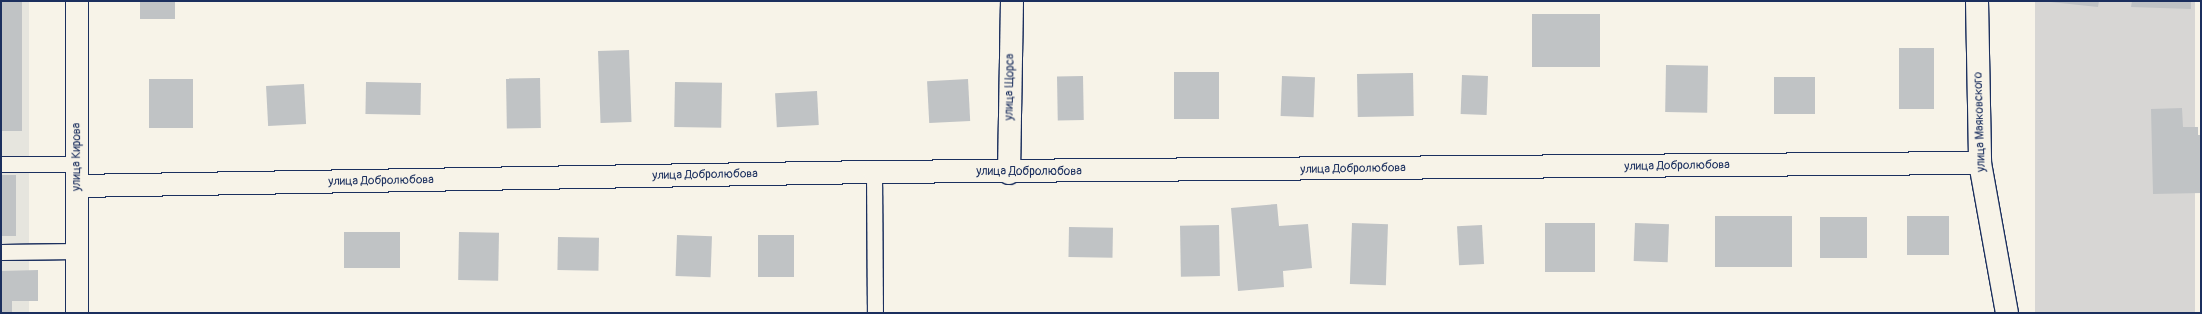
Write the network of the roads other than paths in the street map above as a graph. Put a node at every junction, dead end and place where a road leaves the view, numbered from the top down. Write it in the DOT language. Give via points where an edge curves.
graph roads {
  1 [pos="77,1"];
  2 [pos="1012,1"];
  3 [pos="1977,1"];
  4 [pos="1980,162"];
  5 [pos="1,164"];
  6 [pos="77,164"];
  7 [pos="874,172"];
  8 [pos="1009,173"];
  9 [pos="78,186"];
  10 [pos="77,251"];
  11 [pos="1,252"];
  12 [pos="77,313"];
  13 [pos="875,313"];
  14 [pos="2007,313"];
  1 -- 6 [label="street, улица Кирова"];
  2 -- 8 [label="street, улица Щорса"];
  3 -- 4 [label="street, улица Маяковского"];
  4 -- 8 [label="street, улица Добролюбова"];
  4 -- 14 [label="street, улица Маяковского"];
  5 -- 6 [label="lane"];
  6 -- 9 [label="street, улица Кирова"];
  7 -- 8 [label="street, улица Добролюбова"];
  7 -- 9 [label="street, улица Добролюбова"];
  7 -- 13 [label="lane"];
  9 -- 10 [label="street, улица Кирова"];
  10 -- 11 [label="lane"];
  10 -- 12 [label="street, улица Кирова"];
}
